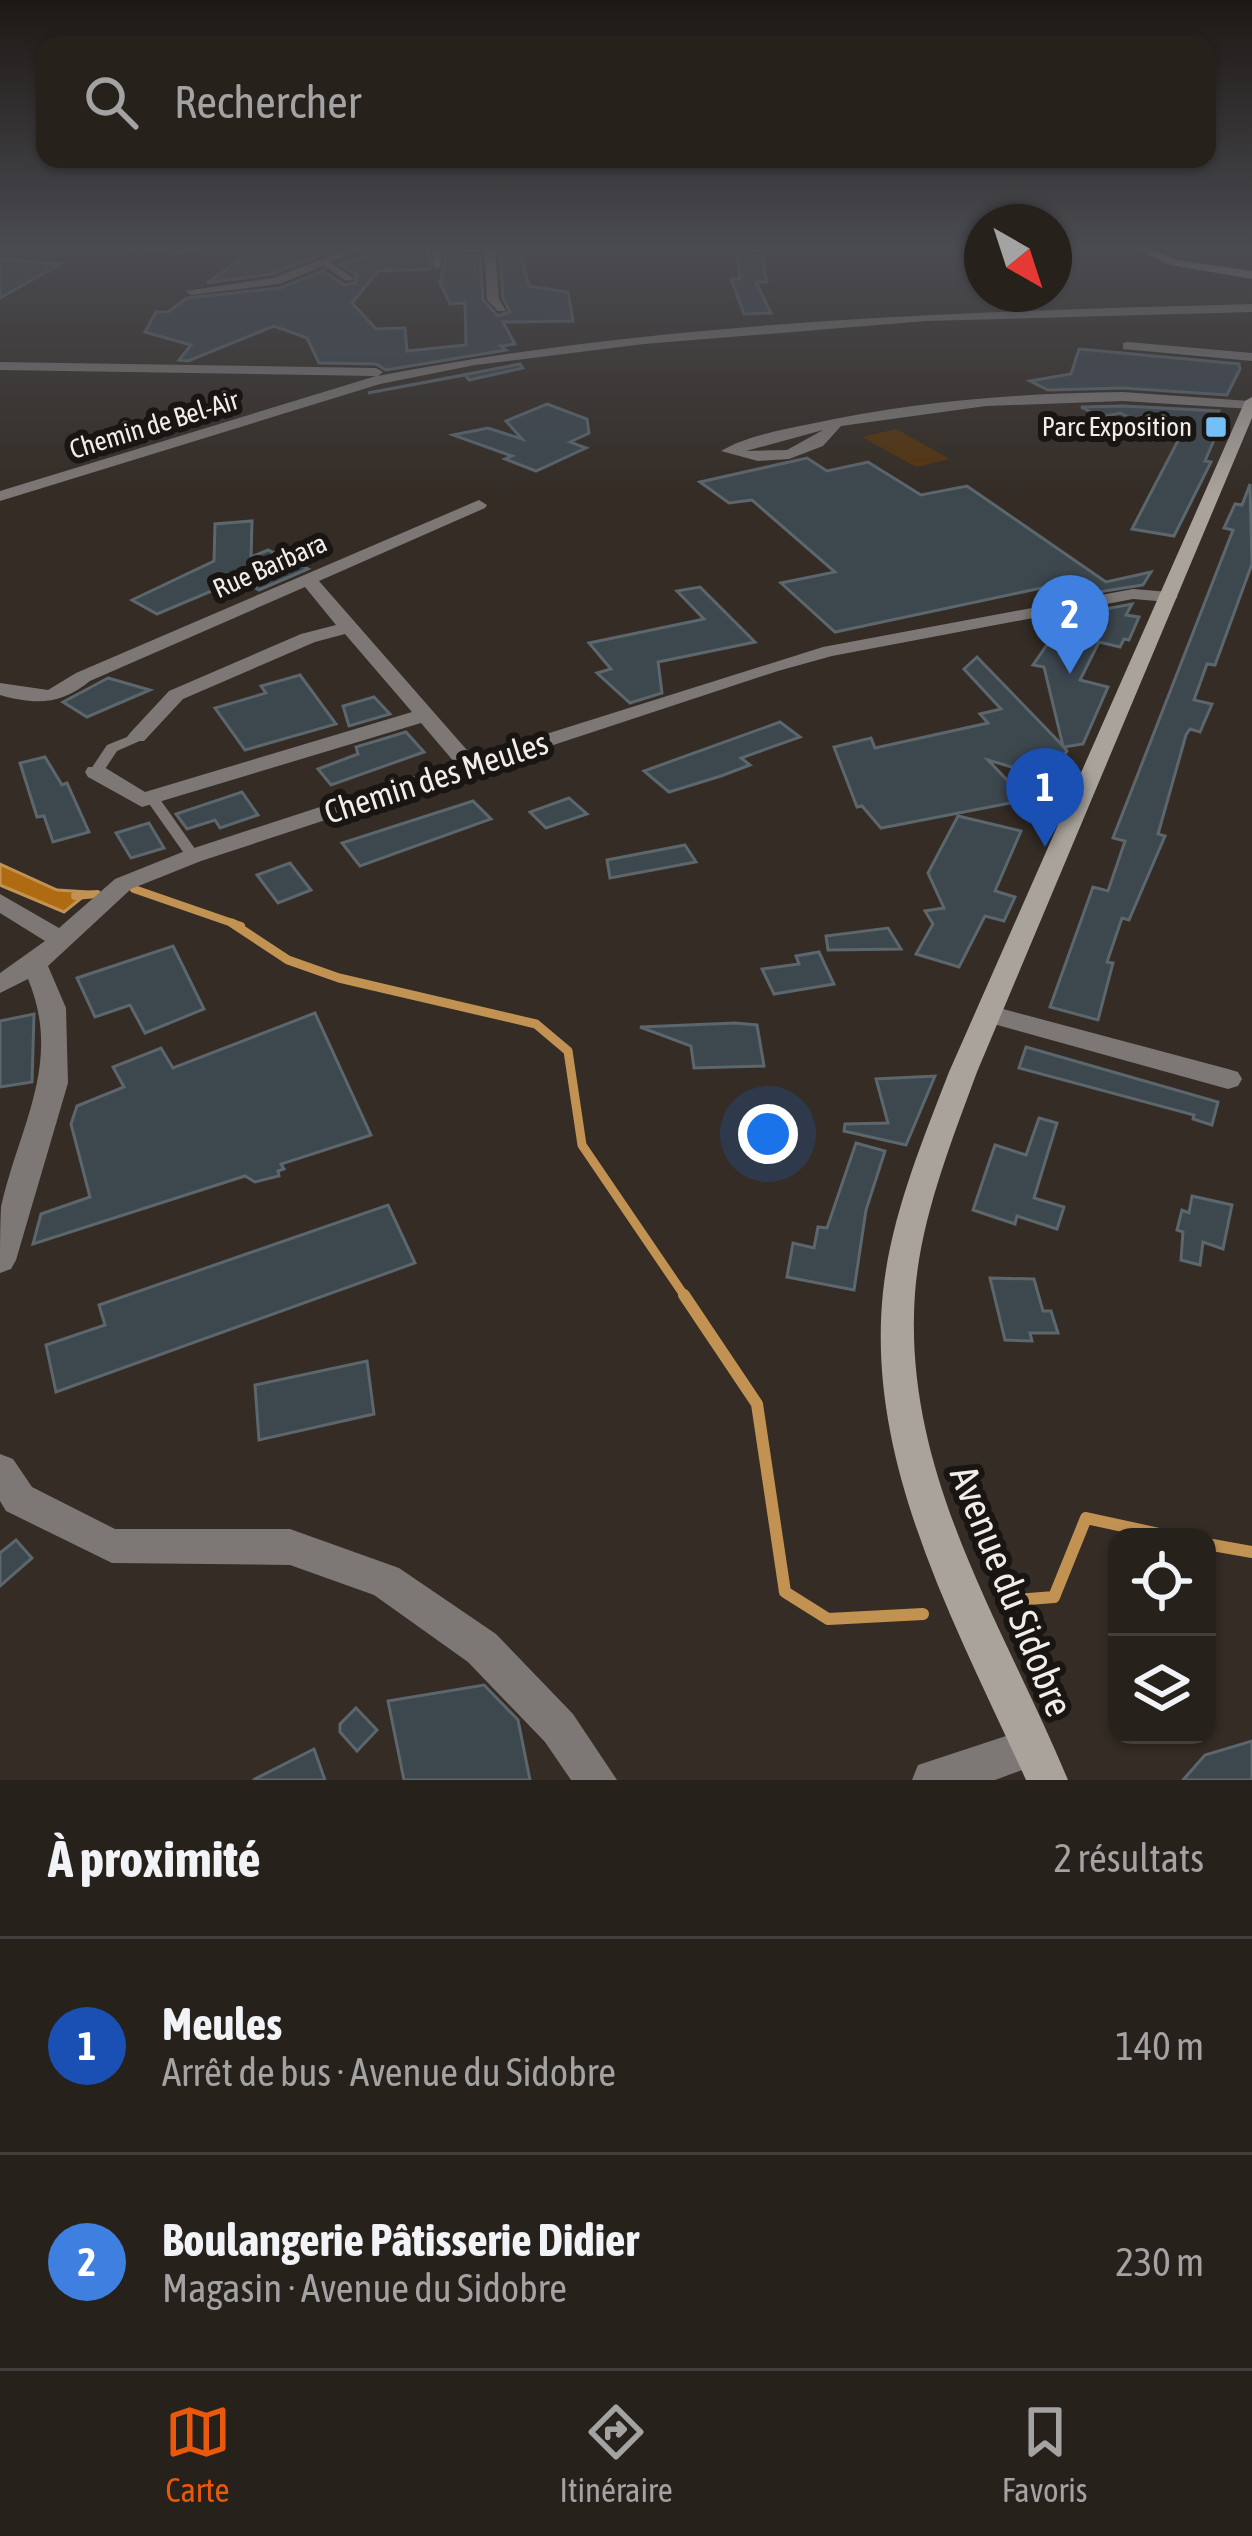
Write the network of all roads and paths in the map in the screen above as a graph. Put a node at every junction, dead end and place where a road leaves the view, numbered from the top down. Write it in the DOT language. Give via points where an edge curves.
graph roads {
  1 [pos="785,329"];
  2 [pos="1128,346"];
  3 [pos="1252,357"];
  4 [pos="0,366"];
  5 [pos="408,373"];
  6 [pos="1248,418"];
  7 [pos="837,421"];
  8 [pos="0,496"];
  9 [pos="479,505"];
  10 [pos="308,579"];
  11 [pos="1169,597"];
  12 [pos="349,627"];
  13 [pos="0,689"];
  14 [pos="425,715"];
  15 [pos="136,737"];
  16 [pos="469,766"];
  17 [pos="96,772"];
  18 [pos="152,797"];
  19 [pos="194,856"];
  20 [pos="0,902"];
  21 [pos="61,940"];
  22 [pos="34,964"];
  23 [pos="0,984"];
  24 [pos="988,1014"];
  25 [pos="1228,1079"];
  26 [pos="0,1260"];
  27 [pos="0,1469"];
  28 [pos="1040,1764"];
  29 [pos="596,1780"];
  30 [pos="933,1780"];
  1 -- 5 [label="street, Chemin de Bel-Air" via="603,344"];
  2 -- 3 [label="street"];
  4 -- 5 [label="street"];
  5 -- 8 [label="street, Chemin de Bel-Air"];
  6 -- 7 [label="street" via="1142,400 1020,402"];
  6 -- 11 [label="main road, Avenue du Sidobre"];
  7 -- 7 [label="street" via="806,448 760,458 729,451"];
  9 -- 10 [label="street, Rue Barbara"];
  10 -- 12 [label="street"];
  10 -- 13 [label="street, Rue Barbara" via="83,677 66,693 37,701"];
  11 -- 16 [label="street, Chemin des Meules" via="1133,594 830,651"];
  11 -- 24 [label="main road, Avenue du Sidobre"];
  12 -- 14 [label="street"];
  12 -- 15 [label="street" via="176,695"];
  14 -- 16 [label="street"];
  14 -- 18 [label="street"];
  15 -- 17 [label="lane" via="112,748"];
  16 -- 19 [label="street, Chemin des Meules"];
  17 -- 18 [label="street" via="142,800"];
  18 -- 19 [label="lane"];
  19 -- 21 [label="street, Chemin des Meules" via="123,884"];
  20 -- 21 [label="street"];
  21 -- 22 [label="street, Chemin des Meules"];
  22 -- 23 [label="street, Chemin des Meules"];
  22 -- 26 [label="street" via="53,1008 54,1083"];
  24 -- 25 [label="street"];
  24 -- 28 [label="main road, Avenue du Sidobre" via="920,1196 899,1294 902,1412 942,1546"];
  27 -- 29 [label="street" via="19,1499 112,1546 290,1547 386,1581 482,1648"];
  28 -- 30 [label="street"];
}
